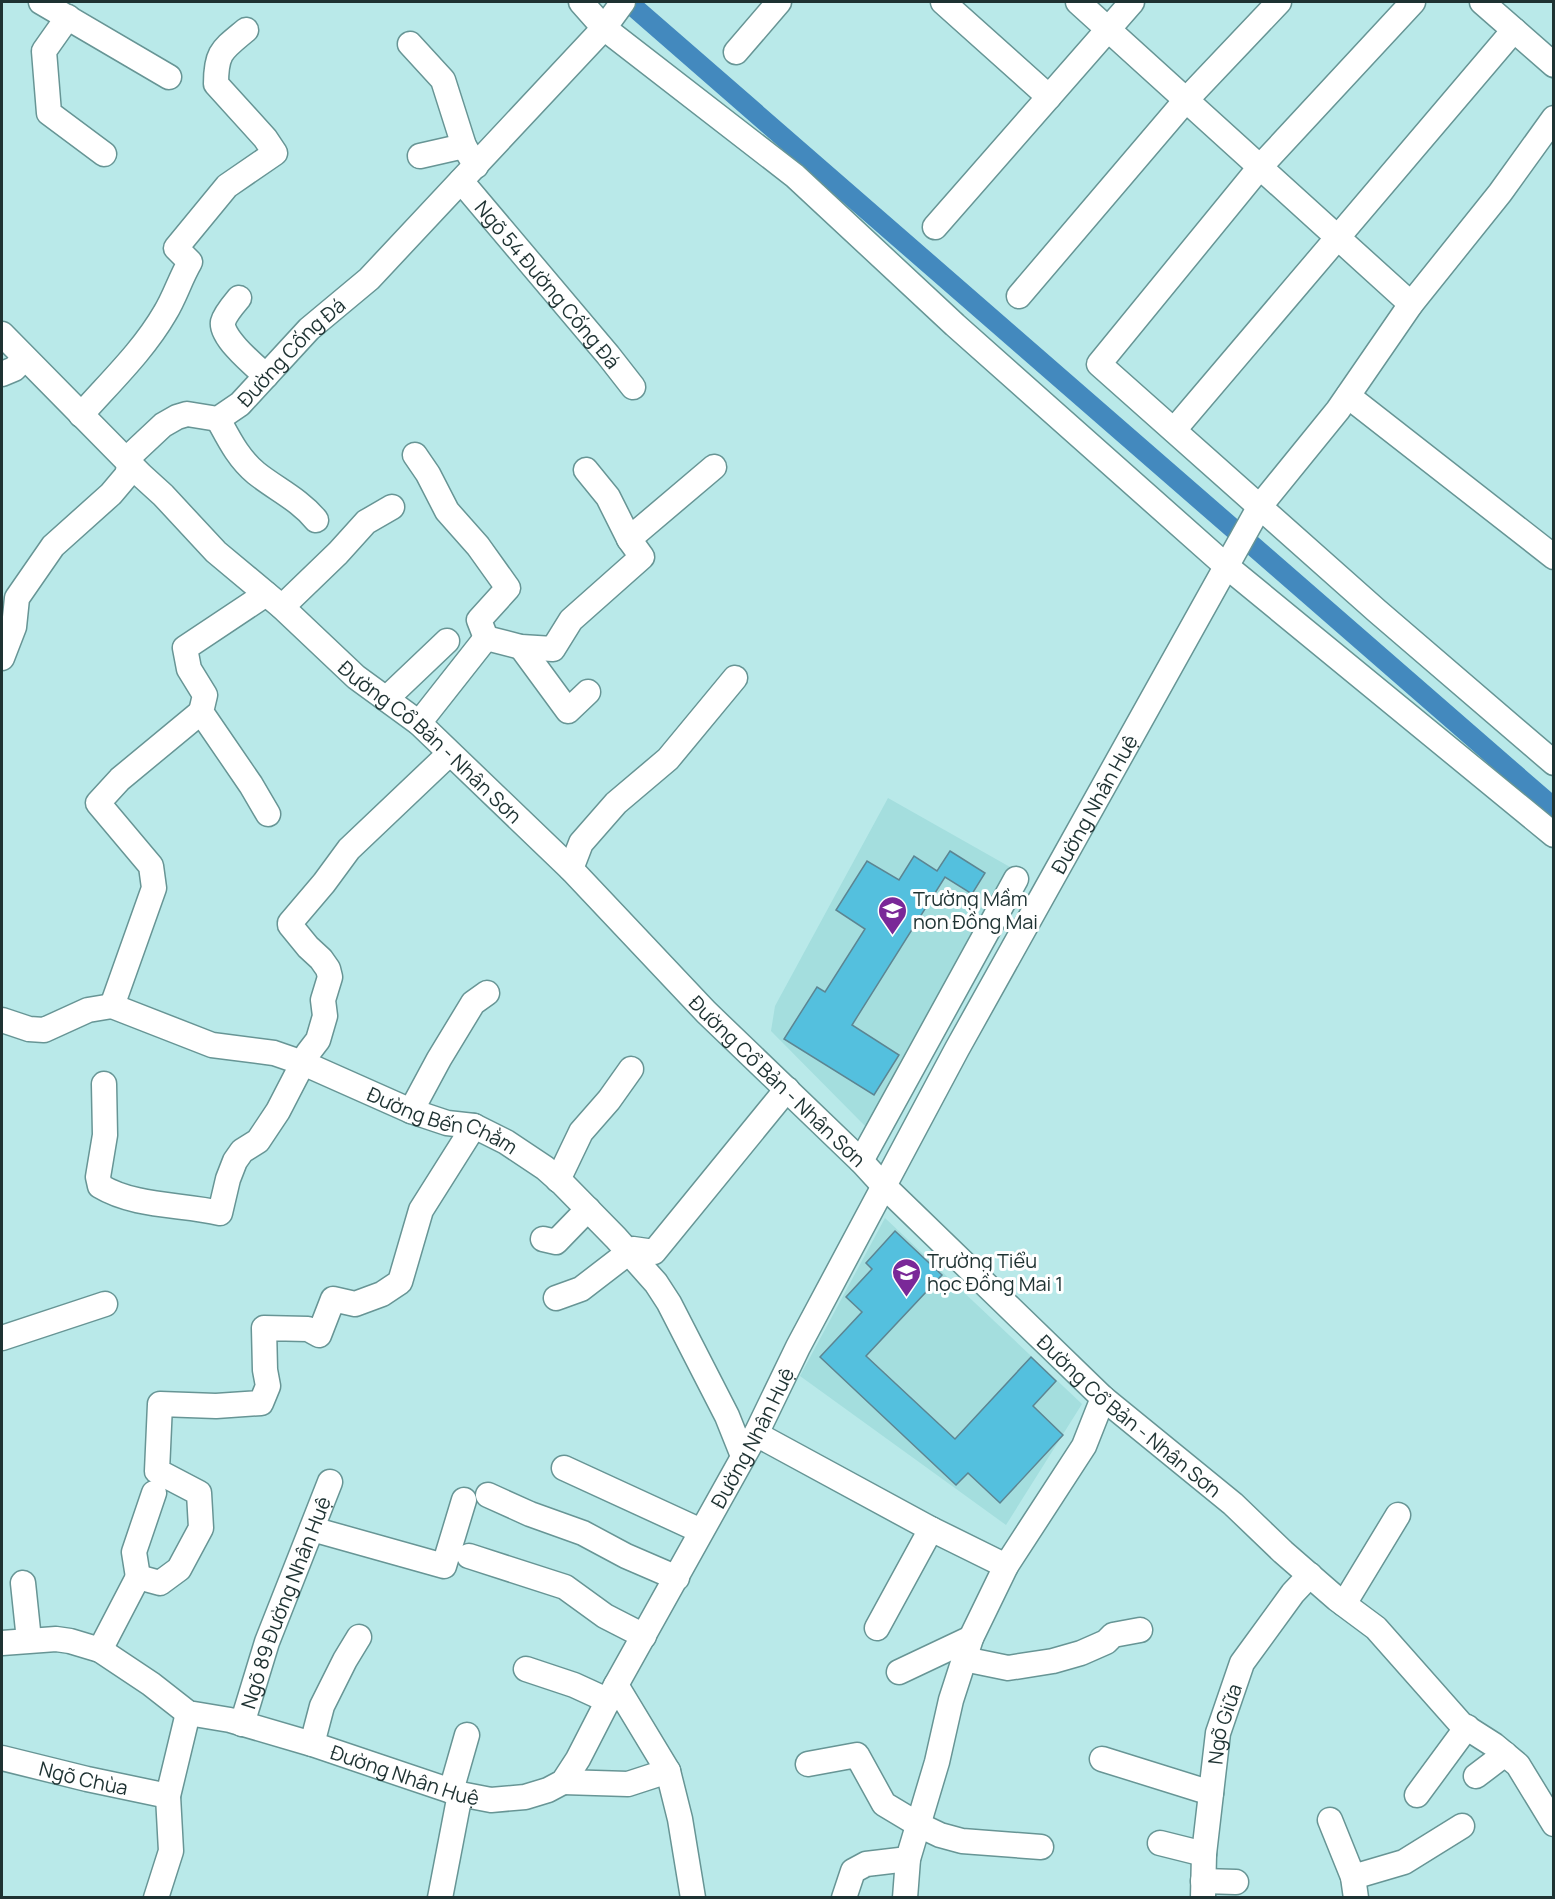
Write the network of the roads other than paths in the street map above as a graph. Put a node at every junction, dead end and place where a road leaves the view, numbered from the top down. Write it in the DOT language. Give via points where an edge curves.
graph roads {
  1 [pos="41,2"];
  2 [pos="581,2"];
  3 [pos="623,2"];
  4 [pos="779,2"];
  5 [pos="943,2"];
  6 [pos="1078,2"];
  7 [pos="1132,2"];
  8 [pos="1279,2"];
  9 [pos="1413,2"];
  10 [pos="1482,2"];
  11 [pos="68,17"];
  12 [pos="604,28"];
  13 [pos="1108,29"];
  14 [pos="246,30"];
  15 [pos="1514,30"];
  16 [pos="410,44"];
  17 [pos="736,52"];
  18 [pos="1554,64"];
  19 [pos="169,77"];
  20 [pos="1049,97"];
  21 [pos="1186,100"];
  22 [pos="1554,118"];
  23 [pos="104,154"];
  24 [pos="420,156"];
  25 [pos="467,164"];
  26 [pos="1260,167"];
  27 [pos="935,227"];
  28 [pos="1337,237"];
  29 [pos="1019,296"];
  30 [pos="239,298"];
  31 [pos="1411,304"];
  32 [pos="2,334"];
  33 [pos="24,358"];
  34 [pos="2,374"];
  35 [pos="266,376"];
  36 [pos="633,387"];
  37 [pos="1348,396"];
  38 [pos="81,414"];
  39 [pos="218,418"];
  40 [pos="1174,430"];
  41 [pos="415,455"];
  42 [pos="129,461"];
  43 [pos="714,467"];
  44 [pos="586,470"];
  45 [pos="1260,506"];
  46 [pos="392,507"];
  47 [pos="316,520"];
  48 [pos="629,539"];
  49 [pos="1554,557"];
  50 [pos="1225,565"];
  51 [pos="9,593"];
  52 [pos="274,600"];
  53 [pos="486,638"];
  54 [pos="447,641"];
  55 [pos="521,647"];
  56 [pos="2,658"];
  57 [pos="735,678"];
  58 [pos="588,692"];
  59 [pos="386,699"];
  60 [pos="201,712"];
  61 [pos="419,723"];
  62 [pos="449,754"];
  63 [pos="1554,764"];
  64 [pos="268,814"];
  65 [pos="1554,835"];
  66 [pos="571,869"];
  67 [pos="1016,879"];
  68 [pos="487,993"];
  69 [pos="112,1006"];
  70 [pos="2,1020"];
  71 [pos="930,1034"];
  72 [pos="957,1049"];
  73 [pos="303,1063"];
  74 [pos="631,1069"];
  75 [pos="104,1084"];
  76 [pos="787,1089"];
  77 [pos="411,1112"];
  78 [pos="474,1126"];
  79 [pos="861,1161"];
  80 [pos="558,1180"];
  81 [pos="884,1185"];
  82 [pos="588,1209"];
  83 [pos="543,1239"];
  84 [pos="629,1252"];
  85 [pos="556,1298"];
  86 [pos="105,1304"];
  87 [pos="2,1338"];
  88 [pos="1103,1398"];
  89 [pos="756,1434"];
  90 [pos="743,1456"];
  91 [pos="564,1468"];
  92 [pos="330,1482"];
  93 [pos="154,1492"];
  94 [pos="488,1495"];
  95 [pos="464,1500"];
  96 [pos="1398,1515"];
  97 [pos="312,1529"];
  98 [pos="931,1529"];
  99 [pos="701,1531"];
  100 [pos="469,1556"];
  101 [pos="1006,1566"];
  102 [pos="1310,1575"];
  103 [pos="138,1577"];
  104 [pos="676,1578"];
  105 [pos="23,1583"];
  106 [pos="1344,1604"];
  107 [pos="877,1628"];
  108 [pos="1140,1630"];
  109 [pos="644,1636"];
  110 [pos="360,1637"];
  111 [pos="29,1640"];
  112 [pos="2,1643"];
  113 [pos="967,1649"];
  114 [pos="100,1650"];
  115 [pos="526,1669"];
  116 [pos="898,1672"];
  117 [pos="613,1693"];
  118 [pos="188,1713"];
  119 [pos="242,1724"];
  120 [pos="1467,1728"];
  121 [pos="467,1735"];
  122 [pos="312,1744"];
  123 [pos="1505,1754"];
  124 [pos="2,1758"];
  125 [pos="1102,1759"];
  126 [pos="808,1764"];
  127 [pos="668,1771"];
  128 [pos="1476,1776"];
  129 [pos="563,1782"];
  130 [pos="456,1793"];
  131 [pos="1211,1793"];
  132 [pos="1417,1795"];
  133 [pos="168,1796"];
  134 [pos="1330,1820"];
  135 [pos="1554,1824"];
  136 [pos="919,1825"];
  137 [pos="1462,1826"];
  138 [pos="1160,1843"];
  139 [pos="1041,1847"];
  140 [pos="1204,1854"];
  141 [pos="908,1859"];
  142 [pos="1236,1882"];
  143 [pos="1354,1887"];
  144 [pos="1203,1889"];
  145 [pos="156,1898"];
  146 [pos="440,1898"];
  147 [pos="693,1898"];
  148 [pos="844,1898"];
  149 [pos="905,1898"];
  1 -- 11 [label="street"];
  2 -- 12 [label="street"];
  3 -- 12 [label="street, Đường Cống Đá"];
  4 -- 17 [label="street"];
  5 -- 20 [label="street"];
  6 -- 13 [label="street"];
  7 -- 13 [label="street"];
  8 -- 21 [label="street"];
  9 -- 26 [label="street"];
  10 -- 15 [label="street"];
  11 -- 19 [label="street"];
  11 -- 23 [label="street" via="44,51 49,113"];
  12 -- 25 [label="street, Đường Cống Đá"];
  12 -- 50 [label="street" via="795,176 955,325"];
  13 -- 20 [label="street"];
  13 -- 21 [label="street"];
  14 -- 38 [label="street" via="224,49 216,62 216,84 275,153 227,186 176,248 190,262 166,312 135,355"];
  15 -- 18 [label="street"];
  15 -- 28 [label="street"];
  16 -- 25 [label="street" via="443,80"];
  20 -- 27 [label="street"];
  21 -- 26 [label="street"];
  21 -- 29 [label="street"];
  22 -- 31 [label="street, Đường Nhân Huệ"];
  24 -- 25 [label="street"];
  25 -- 35 [label="street, Đường Cống Đá" via="369,279 309,329"];
  25 -- 36 [label="street, Ngõ 54 Đường Cống Đá"];
  26 -- 28 [label="street"];
  26 -- 40 [label="street" via="1098,364"];
  28 -- 31 [label="street"];
  28 -- 40 [label="street"];
  30 -- 35 [label="street" via="223,320 224,330 238,350"];
  31 -- 37 [label="street, Đường Nhân Huệ"];
  32 -- 33 [label="street, Đường Cổ Bản - Nhân Sơn"];
  33 -- 34 [label="street" via="14,369"];
  33 -- 38 [label="street, Đường Cổ Bản - Nhân Sơn"];
  35 -- 39 [label="street, Đường Cống Đá" via="240,404"];
  37 -- 45 [label="street, Đường Nhân Huệ"];
  37 -- 49 [label="street"];
  38 -- 42 [label="street, Đường Cổ Bản - Nhân Sơn"];
  39 -- 42 [label="street, Đường Cống Đá" via="187,414 177,417 142,443"];
  39 -- 47 [label="street" via="243,460"];
  40 -- 45 [label="street"];
  41 -- 53 [label="street" via="447,511 508,588 479,620"];
  42 -- 51 [label="street, Đường Cống Đá" via="127,474 111,494"];
  42 -- 52 [label="street, Đường Cổ Bản - Nhân Sơn" via="216,552"];
  43 -- 48 [label="street"];
  44 -- 48 [label="street" via="608,497"];
  45 -- 50 [label="street, Đường Nhân Huệ"];
  45 -- 63 [label="street"];
  46 -- 52 [label="street" via="366,522 338,553"];
  48 -- 55 [label="street" via="642,557 572,620 553,649"];
  50 -- 65 [label="street"];
  50 -- 72 [label="street, Đường Nhân Huệ"];
  51 -- 56 [label="street, Đường Cống Đá" via="14,627"];
  52 -- 59 [label="street, Đường Cổ Bản - Nhân Sơn" via="356,677"];
  52 -- 60 [label="street" via="185,648 189,669 205,695"];
  53 -- 55 [label="street"];
  53 -- 61 [label="street"];
  54 -- 59 [label="street"];
  55 -- 58 [label="street" via="568,711"];
  57 -- 66 [label="street" via="668,759 616,803 581,843"];
  59 -- 61 [label="street, Đường Cổ Bản - Nhân Sơn"];
  60 -- 64 [label="street"];
  60 -- 69 [label="street" via="120,779 98,803 151,866 154,888"];
  61 -- 62 [label="street, Đường Cổ Bản - Nhân Sơn"];
  62 -- 66 [label="street, Đường Cổ Bản - Nhân Sơn"];
  62 -- 73 [label="street" via="349,849 290,922 324,962 329,974 322,1028"];
  66 -- 76 [label="street, Đường Cổ Bản - Nhân Sơn" via="706,1012"];
  67 -- 71 [label="street"];
  68 -- 77 [label="street" via="473,1003"];
  69 -- 70 [label="street" via="88,1010 44,1030"];
  69 -- 73 [label="street, Đường Bến Chằm" via="212,1045 274,1053"];
  71 -- 72 [label="street"];
  71 -- 79 [label="street"];
  72 -- 81 [label="street, Đường Nhân Huệ"];
  73 -- 75 [label="street" via="262,1135 237,1158 220,1213 135,1200 100,1186"];
  73 -- 77 [label="street, Đường Bến Chằm"];
  74 -- 80 [label="street" via="581,1132"];
  76 -- 79 [label="street, Đường Cổ Bản - Nhân Sơn"];
  76 -- 84 [label="street" via="654,1252"];
  77 -- 78 [label="street, Đường Bến Chằm"];
  78 -- 80 [label="street, Đường Bến Chằm" via="506,1142"];
  78 -- 103 [label="street" via="421,1210 400,1282 356,1304 333,1299 320,1335 308,1329 264,1328 268,1386 261,1403 160,1404 158,1471 200,1493 201,1528 179,1569 160,1583"];
  79 -- 81 [label="street, Đường Cổ Bản - Nhân Sơn"];
  80 -- 82 [label="street, Đường Bến Chằm"];
  81 -- 88 [label="street, Đường Cổ Bản - Nhân Sơn"];
  81 -- 89 [label="street, Đường Nhân Huệ"];
  82 -- 83 [label="street" via="556,1242"];
  82 -- 84 [label="street, Đường Bến Chằm"];
  84 -- 85 [label="street" via="581,1289"];
  84 -- 90 [label="street, Đường Bến Chằm" via="669,1303 727,1416"];
  86 -- 87 [label="street"];
  88 -- 101 [label="street" via="1084,1446"];
  88 -- 102 [label="street, Đường Cổ Bản - Nhân Sơn" via="1233,1504"];
  89 -- 90 [label="street, Đường Nhân Huệ"];
  89 -- 98 [label="street"];
  90 -- 99 [label="street, Đường Nhân Huệ"];
  91 -- 99 [label="street"];
  92 -- 97 [label="street, Ngõ 89 Đường Nhân Huệ"];
  93 -- 103 [label="street" via="134,1552"];
  94 -- 104 [label="street" via="583,1533"];
  95 -- 97 [label="street" via="444,1566"];
  96 -- 106 [label="street"];
  97 -- 119 [label="street, Ngõ 89 Đường Nhân Huệ" via="267,1642"];
  98 -- 101 [label="street"];
  98 -- 107 [label="street"];
  99 -- 104 [label="street, Đường Nhân Huệ"];
  100 -- 109 [label="street" via="565,1587 605,1616"];
  101 -- 113 [label="street"];
  102 -- 106 [label="street, Đường Cổ Bản - Nhân Sơn"];
  102 -- 131 [label="street, Ngõ Giữa" via="1242,1663 1218,1733"];
  103 -- 114 [label="street"];
  104 -- 109 [label="street, Đường Nhân Huệ"];
  105 -- 111 [label="street"];
  106 -- 120 [label="street, Đường Cổ Bản - Nhân Sơn" via="1376,1628"];
  108 -- 113 [label="street" via="1113,1635 1081,1653 1008,1668"];
  109 -- 117 [label="street, Đường Nhân Huệ"];
  110 -- 122 [label="street" via="322,1706"];
  111 -- 112 [label="street, Đường Nhân Huệ"];
  111 -- 114 [label="street, Đường Nhân Huệ" via="56,1639"];
  113 -- 116 [label="street"];
  113 -- 136 [label="street"];
  114 -- 118 [label="street, Đường Nhân Huệ"];
  115 -- 117 [label="street"];
  117 -- 127 [label="street"];
  117 -- 129 [label="street, Đường Nhân Huệ"];
  118 -- 119 [label="street, Đường Nhân Huệ"];
  118 -- 133 [label="street"];
  119 -- 122 [label="street, Đường Nhân Huệ"];
  120 -- 123 [label="street, Đường Cổ Bản - Nhân Sơn"];
  120 -- 132 [label="street"];
  121 -- 130 [label="street"];
  122 -- 130 [label="street, Đường Nhân Huệ"];
  123 -- 128 [label="street"];
  123 -- 135 [label="street, Đường Cổ Bản - Nhân Sơn" via="1518,1765"];
  124 -- 133 [label="street, Ngõ Chùa"];
  125 -- 131 [label="street"];
  126 -- 136 [label="street" via="857,1755 884,1804"];
  127 -- 129 [label="street" via="628,1784"];
  127 -- 147 [label="street"];
  129 -- 130 [label="street, Đường Nhân Huệ" via="525,1797 491,1800"];
  130 -- 146 [label="street"];
  131 -- 140 [label="street, Ngõ Giữa"];
  133 -- 145 [label="street" via="171,1851"];
  134 -- 143 [label="street"];
  136 -- 139 [label="street" via="962,1841"];
  136 -- 141 [label="street"];
  137 -- 143 [label="street"];
  138 -- 140 [label="street"];
  140 -- 144 [label="street, Ngõ Giữa"];
  141 -- 148 [label="street" via="866,1864 853,1871"];
  141 -- 149 [label="street"];
  142 -- 144 [label="street"];
}
